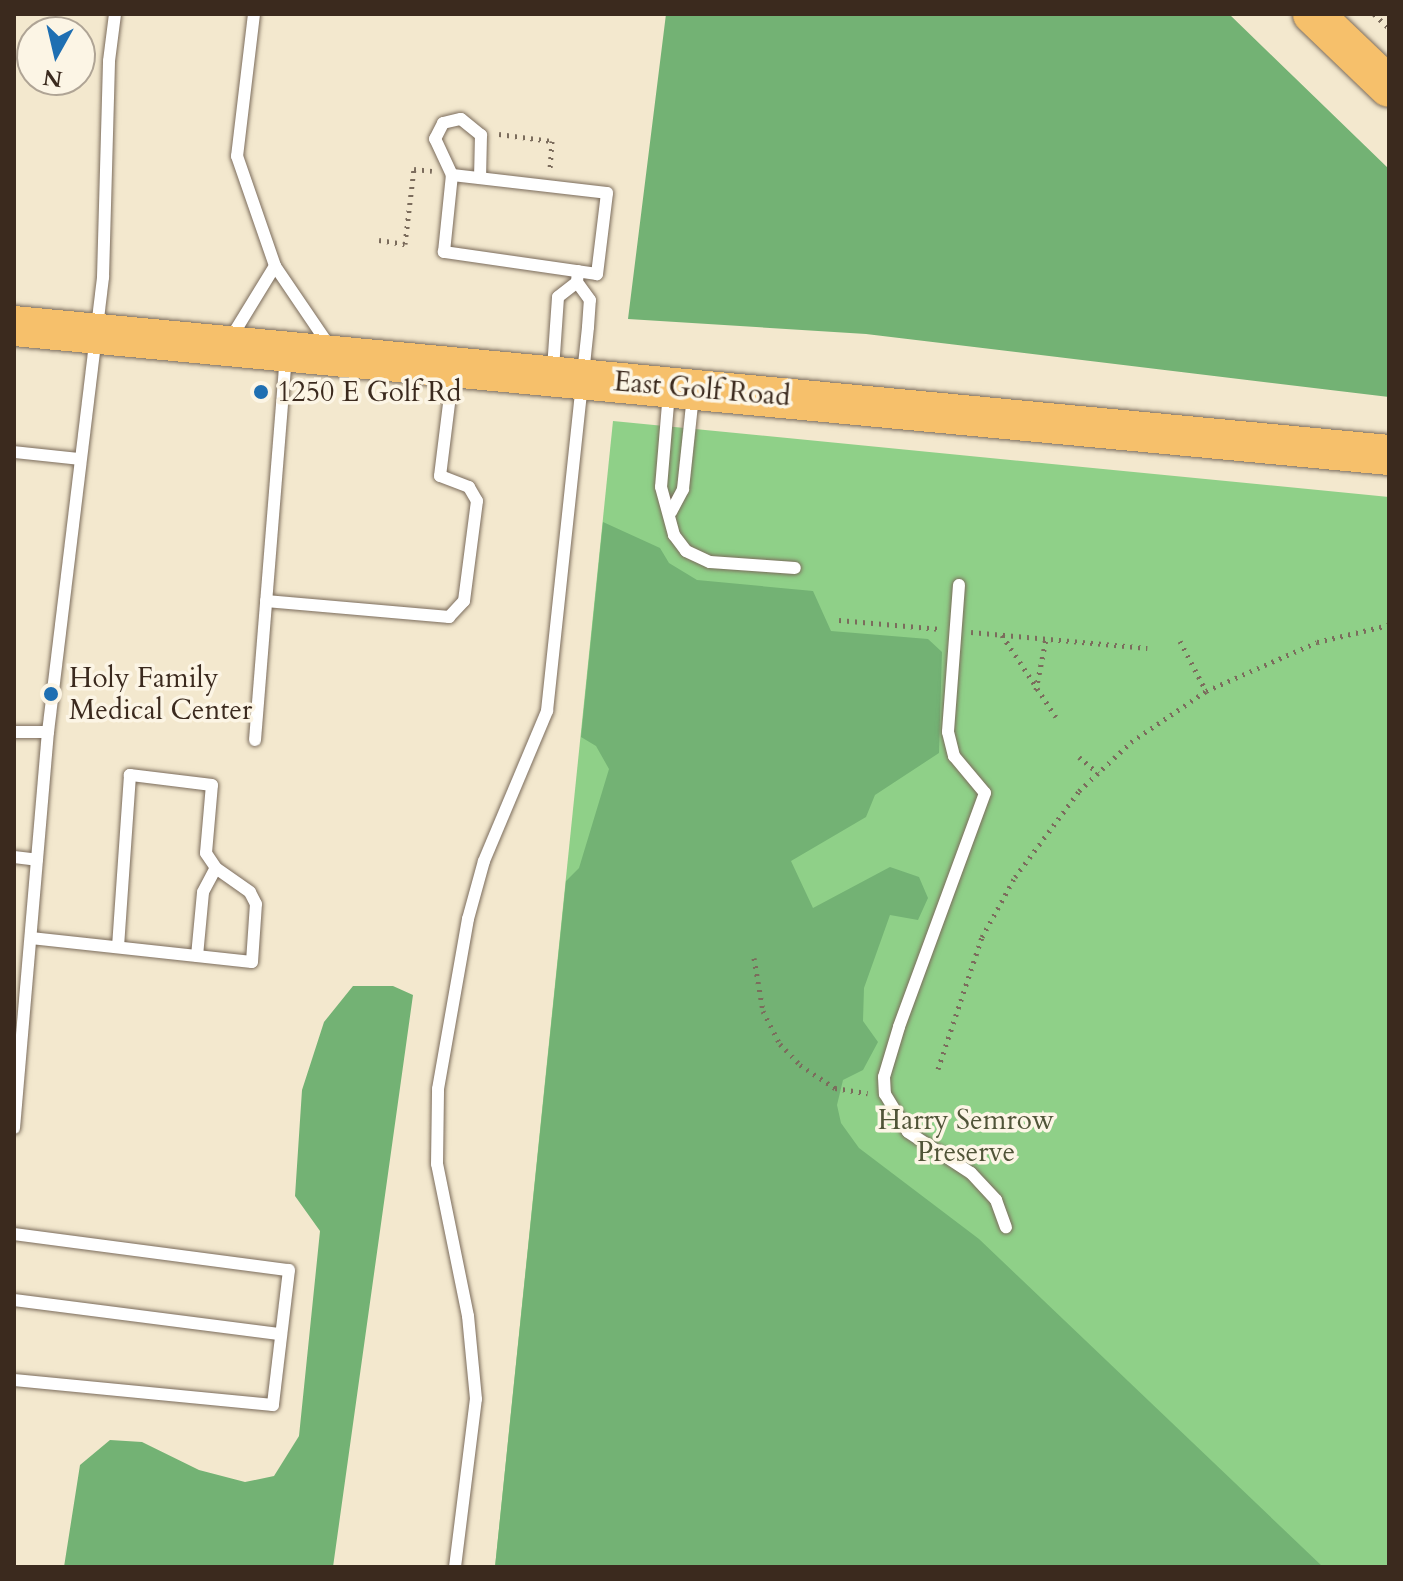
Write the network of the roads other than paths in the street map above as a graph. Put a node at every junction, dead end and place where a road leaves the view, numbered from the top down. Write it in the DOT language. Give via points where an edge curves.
graph roads {
  1 [pos="115,14"];
  2 [pos="254,14"];
  3 [pos="1313,14"];
  4 [pos="1389,87"];
  5 [pos="452,175"];
  6 [pos="480,178"];
  7 [pos="275,266"];
  8 [pos="577,276"];
  9 [pos="14,326"];
  10 [pos="96,333"];
  11 [pos="225,345"];
  12 [pos="286,351"];
  13 [pos="337,355"];
  14 [pos="454,366"];
  15 [pos="568,376"];
  16 [pos="682,387"];
  17 [pos="14,452"];
  18 [pos="1389,455"];
  19 [pos="80,459"];
  20 [pos="671,512"];
  21 [pos="795,568"];
  22 [pos="959,585"];
  23 [pos="266,601"];
  24 [pos="14,732"];
  25 [pos="48,732"];
  26 [pos="255,740"];
  27 [pos="14,857"];
  28 [pos="37,860"];
  29 [pos="216,868"];
  30 [pos="31,938"];
  31 [pos="118,947"];
  32 [pos="197,956"];
  33 [pos="14,1128"];
  34 [pos="1006,1227"];
  35 [pos="14,1234"];
  36 [pos="14,1300"];
  37 [pos="281,1334"];
  38 [pos="14,1380"];
  39 [pos="455,1567"];
  1 -- 10 [label="lane"];
  2 -- 7 [label="lane" via="237,156"];
  3 -- 4 [label="main road"];
  5 -- 6 [label="lane"];
  5 -- 6 [label="lane" via="435,139 443,123 461,119 481,135"];
  5 -- 8 [label="lane" via="444,252"];
  6 -- 8 [label="lane" via="607,193 597,274"];
  7 -- 11 [label="lane"];
  7 -- 13 [label="lane"];
  8 -- 15 [label="lane" via="590,300"];
  8 -- 15 [label="lane" via="558,297"];
  9 -- 10 [label="main road, East Golf Road"];
  10 -- 11 [label="main road, East Golf Road"];
  10 -- 19 [label="lane"];
  11 -- 12 [label="main road, East Golf Road"];
  12 -- 13 [label="main road, East Golf Road"];
  12 -- 23 [label="lane"];
  13 -- 14 [label="main road, East Golf Road"];
  14 -- 15 [label="main road, East Golf Road"];
  14 -- 23 [label="lane" via="440,476 469,487 477,501 464,601 449,617"];
  15 -- 16 [label="main road, East Golf Road"];
  15 -- 39 [label="lane" via="547,711 484,861 468,919 438,1089 437,1164 468,1316 476,1399"];
  16 -- 18 [label="main road, East Golf Road"];
  16 -- 20 [label="lane" via="683,489"];
  16 -- 20 [label="lane" via="661,487"];
  17 -- 19 [label="lane"];
  19 -- 25 [label="lane"];
  20 -- 21 [label="lane" via="674,535 686,551 710,562"];
  22 -- 34 [label="lane" via="948,732 954,756 985,793 899,1027 884,1077 885,1094 908,1132 971,1173 996,1200"];
  23 -- 26 [label="lane"];
  24 -- 25 [label="lane"];
  25 -- 28 [label="lane"];
  27 -- 28 [label="lane"];
  28 -- 30 [label="lane"];
  29 -- 31 [label="lane" via="206,853 212,785 130,775"];
  29 -- 32 [label="lane" via="203,892"];
  29 -- 32 [label="lane" via="250,892 256,904 252,962"];
  30 -- 31 [label="lane"];
  30 -- 33 [label="lane"];
  31 -- 32 [label="lane"];
  35 -- 37 [label="lane" via="289,1270"];
  36 -- 37 [label="lane"];
  37 -- 38 [label="lane" via="273,1405"];
}
